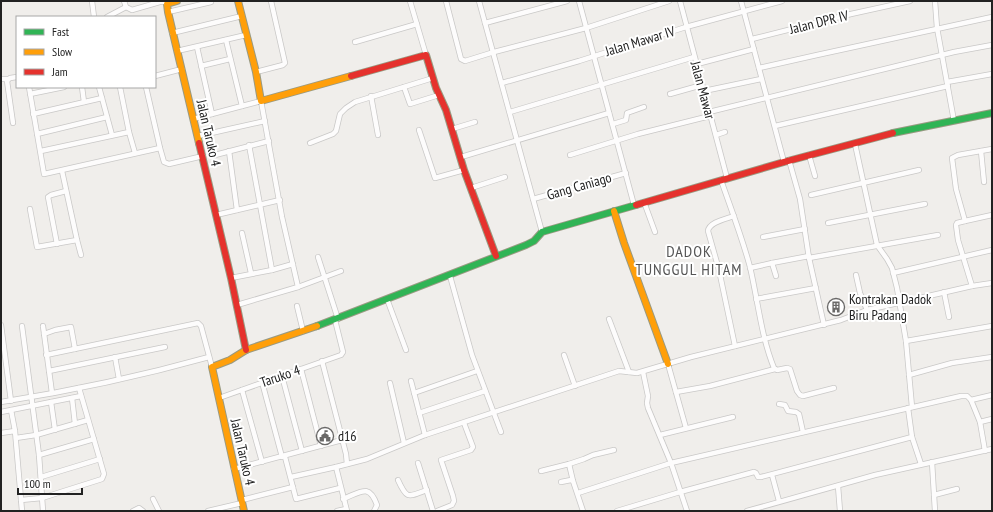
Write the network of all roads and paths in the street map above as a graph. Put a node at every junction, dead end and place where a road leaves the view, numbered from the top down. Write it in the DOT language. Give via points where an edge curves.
graph roads {
  1 [pos="92,1"];
  2 [pos="124,1"];
  3 [pos="177,1"];
  4 [pos="217,1"];
  5 [pos="238,1"];
  6 [pos="271,1"];
  7 [pos="410,1"];
  8 [pos="446,1"];
  9 [pos="479,1"];
  10 [pos="567,1"];
  11 [pos="579,1"];
  12 [pos="669,1"];
  13 [pos="680,1"];
  14 [pos="741,1"];
  15 [pos="782,1"];
  16 [pos="910,1"];
  17 [pos="934,1"];
  18 [pos="211,2"];
  19 [pos="167,4"];
  20 [pos="126,7"];
  21 [pos="744,11"];
  22 [pos="168,12"];
  23 [pos="94,16"];
  24 [pos="109,16"];
  25 [pos="242,16"];
  26 [pos="992,17"];
  27 [pos="485,23"];
  28 [pos="418,24"];
  29 [pos="686,27"];
  30 [pos="586,28"];
  31 [pos="937,28"];
  32 [pos="172,33"];
  33 [pos="246,35"];
  34 [pos="752,39"];
  35 [pos="226,40"];
  36 [pos="355,42"];
  37 [pos="992,45"];
  38 [pos="197,47"];
  39 [pos="754,49"];
  40 [pos="177,51"];
  41 [pos="494,52"];
  42 [pos="426,55"];
  43 [pos="942,55"];
  44 [pos="593,56"];
  45 [pos="694,57"];
  46 [pos="230,59"];
  47 [pos="697,64"];
  48 [pos="201,66"];
  49 [pos="759,68"];
  50 [pos="182,69"];
  51 [pos="256,72"];
  52 [pos="992,74"];
  53 [pos="156,76"];
  54 [pos="16,77"];
  55 [pos="433,78"];
  56 [pos="762,78"];
  57 [pos="1,79"];
  58 [pos="8,79"];
  59 [pos="502,83"];
  60 [pos="947,84"];
  61 [pos="601,85"];
  62 [pos="702,85"];
  63 [pos="404,87"];
  64 [pos="29,88"];
  65 [pos="59,88"];
  66 [pos="82,88"];
  67 [pos="99,88"];
  68 [pos="120,88"];
  69 [pos="146,88"];
  70 [pos="704,91"];
  71 [pos="30,94"];
  72 [pos="670,94"];
  73 [pos="440,95"];
  74 [pos="371,96"];
  75 [pos="102,98"];
  76 [pos="767,98"];
  77 [pos="261,101"];
  78 [pos="84,102"];
  79 [pos="242,106"];
  80 [pos="644,107"];
  81 [pos="510,112"];
  82 [pos="609,113"];
  83 [pos="992,113"];
  84 [pos="34,114"];
  85 [pos="212,114"];
  86 [pos="710,114"];
  87 [pos="107,117"];
  88 [pos="193,119"];
  89 [pos="265,121"];
  90 [pos="954,121"];
  91 [pos="475,122"];
  92 [pos="13,123"];
  93 [pos="613,124"];
  94 [pos="775,126"];
  95 [pos="452,129"];
  96 [pos="419,130"];
  97 [pos="129,132"];
  98 [pos="725,132"];
  99 [pos="37,134"];
  100 [pos="112,135"];
  101 [pos="378,135"];
  102 [pos="716,135"];
  103 [pos="198,136"];
  104 [pos="518,140"];
  105 [pos="268,141"];
  106 [pos="617,141"];
  107 [pos="310,143"];
  108 [pos="855,144"];
  109 [pos="249,145"];
  110 [pos="160,148"];
  111 [pos="992,149"];
  112 [pos="41,151"];
  113 [pos="981,151"];
  114 [pos="229,152"];
  115 [pos="135,153"];
  116 [pos="215,155"];
  117 [pos="570,155"];
  118 [pos="809,155"];
  119 [pos="203,156"];
  120 [pos="460,157"];
  121 [pos="787,161"];
  122 [pos="464,170"];
  123 [pos="919,170"];
  124 [pos="62,171"];
  125 [pos="626,173"];
  126 [pos="815,176"];
  127 [pos="505,178"];
  128 [pos="724,179"];
  129 [pos="864,182"];
  130 [pos="984,182"];
  131 [pos="471,188"];
  132 [pos="66,191"];
  133 [pos="811,195"];
  134 [pos="533,199"];
  135 [pos="280,200"];
  136 [pos="644,202"];
  137 [pos="925,204"];
  138 [pos="259,205"];
  139 [pos="634,205"];
  140 [pos="30,209"];
  141 [pos="237,210"];
  142 [pos="614,211"];
  143 [pos="216,215"];
  144 [pos="871,215"];
  145 [pos="992,215"];
  146 [pos="734,216"];
  147 [pos="965,221"];
  148 [pos="828,223"];
  149 [pos="805,229"];
  150 [pos="542,232"];
  151 [pos="655,232"];
  152 [pos="242,233"];
  153 [pos="938,235"];
  154 [pos="764,237"];
  155 [pos="77,240"];
  156 [pos="57,244"];
  157 [pos="877,245"];
  158 [pos="992,250"];
  159 [pos="81,255"];
  160 [pos="496,256"];
  161 [pos="964,256"];
  162 [pos="318,257"];
  163 [pos="809,257"];
  164 [pos="772,263"];
  165 [pos="293,264"];
  166 [pos="750,268"];
  167 [pos="272,270"];
  168 [pos="341,271"];
  169 [pos="251,273"];
  170 [pos="893,273"];
  171 [pos="856,275"];
  172 [pos="450,276"];
  173 [pos="776,276"];
  174 [pos="231,278"];
  175 [pos="324,278"];
  176 [pos="992,283"];
  177 [pos="972,286"];
  178 [pos="298,287"];
  179 [pos="816,288"];
  180 [pos="944,292"];
  181 [pos="922,297"];
  182 [pos="387,299"];
  183 [pos="756,299"];
  184 [pos="900,302"];
  185 [pos="922,303"];
  186 [pos="237,305"];
  187 [pos="297,306"];
  188 [pos="867,310"];
  189 [pos="949,317"];
  190 [pos="609,319"];
  191 [pos="336,320"];
  192 [pos="1,325"];
  193 [pos="824,325"];
  194 [pos="22,326"];
  195 [pos="43,326"];
  196 [pos="992,326"];
  197 [pos="303,331"];
  198 [pos="44,334"];
  199 [pos="766,339"];
  200 [pos="906,341"];
  201 [pos="735,346"];
  202 [pos="2,347"];
  203 [pos="165,347"];
  204 [pos="75,349"];
  205 [pos="246,350"];
  206 [pos="406,350"];
  207 [pos="46,355"];
  208 [pos="564,355"];
  209 [pos="115,357"];
  210 [pos="209,357"];
  211 [pos="992,357"];
  212 [pos="322,362"];
  213 [pos="668,364"];
  214 [pos="212,367"];
  215 [pos="301,369"];
  216 [pos="776,369"];
  217 [pos="49,371"];
  218 [pos="477,371"];
  219 [pos="629,372"];
  220 [pos="643,372"];
  221 [pos="909,375"];
  222 [pos="282,376"];
  223 [pos="119,379"];
  224 [pos="410,381"];
  225 [pos="262,382"];
  226 [pos="390,382"];
  227 [pos="575,386"];
  228 [pos="79,388"];
  229 [pos="834,388"];
  230 [pos="242,390"];
  231 [pos="485,391"];
  232 [pos="676,392"];
  233 [pos="52,393"];
  234 [pos="414,393"];
  235 [pos="992,395"];
  236 [pos="81,396"];
  237 [pos="31,397"];
  238 [pos="72,398"];
  239 [pos="219,398"];
  240 [pos="970,400"];
  241 [pos="11,401"];
  242 [pos="1,402"];
  243 [pos="51,402"];
  244 [pos="779,404"];
  245 [pos="32,406"];
  246 [pos="910,408"];
  247 [pos="11,410"];
  248 [pos="494,411"];
  249 [pos="1,412"];
  250 [pos="419,413"];
  251 [pos="733,417"];
  252 [pos="992,419"];
  253 [pos="88,420"];
  254 [pos="980,422"];
  255 [pos="464,423"];
  256 [pos="75,424"];
  257 [pos="686,428"];
  258 [pos="55,430"];
  259 [pos="15,431"];
  260 [pos="501,432"];
  261 [pos="803,432"];
  262 [pos="1,433"];
  263 [pos="36,435"];
  264 [pos="425,435"];
  265 [pos="660,435"];
  266 [pos="912,437"];
  267 [pos="16,438"];
  268 [pos="94,439"];
  269 [pos="342,440"];
  270 [pos="404,443"];
  271 [pos="321,446"];
  272 [pos="992,449"];
  273 [pos="614,450"];
  274 [pos="985,450"];
  275 [pos="302,451"];
  276 [pos="39,455"];
  277 [pos="283,457"];
  278 [pos="100,459"];
  279 [pos="262,462"];
  280 [pos="932,462"];
  281 [pos="418,463"];
  282 [pos="671,463"];
  283 [pos="347,464"];
  284 [pos="569,464"];
  285 [pos="921,464"];
  286 [pos="336,467"];
  287 [pos="234,469"];
  288 [pos="541,471"];
  289 [pos="772,475"];
  290 [pos="41,477"];
  291 [pos="291,477"];
  292 [pos="398,480"];
  293 [pos="573,480"];
  294 [pos="561,482"];
  295 [pos="838,486"];
  296 [pos="293,487"];
  297 [pos="340,488"];
  298 [pos="958,489"];
  299 [pos="427,490"];
  300 [pos="680,492"];
  301 [pos="578,493"];
  302 [pos="934,494"];
  303 [pos="42,498"];
  304 [pos="153,499"];
  305 [pos="343,499"];
  306 [pos="21,500"];
  307 [pos="779,501"];
  308 [pos="242,502"];
  309 [pos="346,510"];
  310 [pos="22,511"];
  311 [pos="43,511"];
  312 [pos="133,511"];
  313 [pos="143,511"];
  314 [pos="159,511"];
  315 [pos="208,511"];
  316 [pos="244,511"];
  317 [pos="337,511"];
  318 [pos="374,511"];
  319 [pos="433,511"];
  320 [pos="437,511"];
  321 [pos="583,511"];
  322 [pos="617,511"];
  323 [pos="687,511"];
  324 [pos="747,511"];
  325 [pos="840,511"];
  326 [pos="935,511"];
  1 -- 23 [label="street"];
  2 -- 20 [label="street"];
  3 -- 19 [label="street"];
  4 -- 18 [label="street"];
  5 -- 25 [label="street"];
  6 -- 51 [label="street" via="285,63"];
  7 -- 28 [label="street"];
  8 -- 41 [label="street" via="463,61"];
  9 -- 27 [label="street"];
  10 -- 27 [label="street"];
  11 -- 30 [label="street"];
  12 -- 30 [label="street"];
  13 -- 29 [label="street, Jalan Mawar"];
  14 -- 21 [label="street"];
  15 -- 21 [label="street, Jalan Mawar IV"];
  16 -- 34 [label="street, Jalan DPR IV"];
  17 -- 31 [label="street"];
  18 -- 22 [label="street"];
  19 -- 20 [label="street" via="162,1 136,10"];
  19 -- 22 [label="street, Jalan Taruko 4"];
  20 -- 24 [label="street"];
  21 -- 29 [label="street, Jalan Mawar IV"];
  21 -- 34 [label="street"];
  22 -- 32 [label="street, Jalan Taruko 4"];
  25 -- 32 [label="street"];
  25 -- 33 [label="street"];
  26 -- 31 [label="street"];
  27 -- 41 [label="street"];
  28 -- 36 [label="street"];
  28 -- 42 [label="street"];
  29 -- 44 [label="street, Jalan Mawar IV"];
  29 -- 45 [label="street, Jalan Mawar"];
  30 -- 41 [label="street"];
  30 -- 44 [label="street"];
  31 -- 43 [label="street"];
  31 -- 49 [label="street"];
  32 -- 40 [label="street, Jalan Taruko 4"];
  33 -- 35 [label="street"];
  33 -- 51 [label="street"];
  34 -- 39 [label="street"];
  35 -- 38 [label="street"];
  35 -- 46 [label="street"];
  37 -- 43 [label="street"];
  38 -- 40 [label="street"];
  38 -- 48 [label="street"];
  39 -- 47 [label="street"];
  39 -- 49 [label="street"];
  40 -- 50 [label="street, Jalan Taruko 4"];
  41 -- 59 [label="street"];
  42 -- 55 [label="street"];
  42 -- 77 [label="street"];
  43 -- 60 [label="street"];
  43 -- 76 [label="street"];
  44 -- 59 [label="street, Jalan Mawar IV"];
  44 -- 61 [label="street"];
  45 -- 47 [label="street, Jalan Mawar"];
  45 -- 61 [label="street"];
  46 -- 48 [label="street"];
  46 -- 79 [label="street"];
  47 -- 62 [label="street, Jalan Mawar"];
  48 -- 85 [label="street"];
  49 -- 56 [label="street"];
  50 -- 53 [label="street"];
  50 -- 88 [label="street, Jalan Taruko 4"];
  51 -- 77 [label="street"];
  52 -- 60 [label="street"];
  54 -- 58 [label="street"];
  55 -- 63 [label="street"];
  55 -- 73 [label="street"];
  56 -- 70 [label="street"];
  56 -- 76 [label="street"];
  57 -- 58 [label="street"];
  58 -- 92 [label="street"];
  59 -- 81 [label="street"];
  60 -- 90 [label="street"];
  60 -- 94 [label="street"];
  61 -- 81 [label="street"];
  61 -- 82 [label="street"];
  62 -- 70 [label="street, Jalan Mawar"];
  62 -- 72 [label="street"];
  63 -- 73 [label="street" via="410,104"];
  63 -- 74 [label="street"];
  64 -- 71 [label="street"];
  65 -- 71 [label="street"];
  66 -- 78 [label="street"];
  67 -- 75 [label="street"];
  68 -- 97 [label="street"];
  69 -- 110 [label="street"];
  70 -- 86 [label="street, Jalan Mawar"];
  71 -- 84 [label="street"];
  73 -- 95 [label="street"];
  74 -- 101 [label="street"];
  74 -- 107 [label="street" via="355,102 343,111 338,117 336,131 333,134"];
  75 -- 78 [label="street"];
  75 -- 87 [label="street"];
  76 -- 86 [label="street"];
  76 -- 94 [label="street"];
  77 -- 79 [label="street"];
  77 -- 89 [label="street"];
  78 -- 84 [label="street"];
  79 -- 85 [label="street"];
  80 -- 93 [label="street" via="627,113 626,120"];
  81 -- 104 [label="street"];
  82 -- 93 [label="street"];
  82 -- 104 [label="street"];
  83 -- 90 [label="street"];
  84 -- 99 [label="street"];
  85 -- 88 [label="street"];
  86 -- 102 [label="street, Jalan Mawar"];
  86 -- 106 [label="street"];
  87 -- 99 [label="street"];
  87 -- 100 [label="street"];
  88 -- 103 [label="street, Jalan Taruko 4"];
  89 -- 103 [label="street"];
  89 -- 105 [label="street"];
  90 -- 108 [label="street" via="902,131"];
  91 -- 95 [label="street"];
  93 -- 106 [label="street"];
  94 -- 121 [label="street"];
  95 -- 120 [label="street"];
  96 -- 122 [label="street" via="434,178"];
  97 -- 100 [label="street"];
  97 -- 115 [label="street"];
  98 -- 102 [label="street"];
  99 -- 112 [label="street"];
  100 -- 112 [label="street"];
  102 -- 128 [label="street, Jalan Mawar"];
  103 -- 119 [label="street, Jalan Taruko 4"];
  104 -- 120 [label="street"];
  104 -- 134 [label="street"];
  105 -- 109 [label="street"];
  105 -- 135 [label="street"];
  106 -- 117 [label="street"];
  106 -- 125 [label="street"];
  108 -- 118 [label="street"];
  108 -- 129 [label="street"];
  109 -- 114 [label="street"];
  109 -- 138 [label="street"];
  110 -- 115 [label="street"];
  110 -- 119 [label="street" via="164,162 168,164"];
  111 -- 113 [label="street"];
  112 -- 124 [label="street" via="44,174"];
  113 -- 130 [label="street"];
  113 -- 147 [label="street" via="952,158 956,189"];
  114 -- 116 [label="street"];
  114 -- 141 [label="street"];
  115 -- 124 [label="street"];
  118 -- 121 [label="street"];
  118 -- 126 [label="street"];
  119 -- 143 [label="street, Jalan Taruko 4"];
  120 -- 122 [label="street"];
  121 -- 128 [label="street"];
  121 -- 149 [label="street" via="800,200"];
  122 -- 131 [label="street"];
  123 -- 129 [label="street"];
  124 -- 132 [label="street"];
  125 -- 134 [label="street, Gang Caniago"];
  125 -- 139 [label="street"];
  127 -- 131 [label="street"];
  128 -- 136 [label="street"];
  128 -- 146 [label="street, Jalan Mawar"];
  129 -- 133 [label="street"];
  129 -- 144 [label="street"];
  131 -- 160 [label="street"];
  132 -- 155 [label="street"];
  132 -- 156 [label="street" via="48,197"];
  134 -- 150 [label="street"];
  135 -- 138 [label="street"];
  135 -- 165 [label="street"];
  136 -- 139 [label="street"];
  136 -- 151 [label="street"];
  137 -- 144 [label="street"];
  138 -- 141 [label="street"];
  138 -- 167 [label="street"];
  139 -- 142 [label="street"];
  140 -- 156 [label="street" via="36,246"];
  141 -- 143 [label="street"];
  142 -- 150 [label="street"];
  142 -- 213 [label="street"];
  143 -- 174 [label="street, Jalan Taruko 4"];
  144 -- 148 [label="street"];
  144 -- 157 [label="street"];
  145 -- 147 [label="street"];
  146 -- 166 [label="street, Jalan Mawar"];
  146 -- 201 [label="street" via="712,224 708,231"];
  147 -- 161 [label="street" via="956,225"];
  149 -- 154 [label="street"];
  149 -- 163 [label="street"];
  150 -- 160 [label="street" via="534,241"];
  152 -- 169 [label="street"];
  153 -- 157 [label="street"];
  155 -- 156 [label="street"];
  155 -- 159 [label="street"];
  157 -- 163 [label="street"];
  157 -- 170 [label="street"];
  158 -- 161 [label="street"];
  160 -- 172 [label="street"];
  161 -- 170 [label="street"];
  161 -- 177 [label="street"];
  162 -- 175 [label="street"];
  163 -- 164 [label="street"];
  163 -- 179 [label="street"];
  164 -- 166 [label="street"];
  164 -- 173 [label="street"];
  165 -- 167 [label="street"];
  165 -- 178 [label="street"];
  166 -- 183 [label="street, Jalan Mawar"];
  167 -- 169 [label="street"];
  168 -- 175 [label="street"];
  169 -- 174 [label="street"];
  170 -- 184 [label="street"];
  171 -- 188 [label="street"];
  172 -- 182 [label="street"];
  172 -- 218 [label="street"];
  174 -- 186 [label="street, Jalan Taruko 4"];
  175 -- 178 [label="street"];
  175 -- 191 [label="street"];
  176 -- 177 [label="street"];
  177 -- 180 [label="street"];
  178 -- 186 [label="street"];
  179 -- 183 [label="street"];
  179 -- 193 [label="street"];
  180 -- 181 [label="street"];
  180 -- 189 [label="street"];
  181 -- 184 [label="street"];
  181 -- 185 [label="street"];
  182 -- 191 [label="street"];
  182 -- 206 [label="street"];
  183 -- 199 [label="street, Jalan Mawar"];
  184 -- 188 [label="street"];
  184 -- 200 [label="street"];
  186 -- 205 [label="street, Jalan Taruko 4"];
  187 -- 197 [label="street"];
  188 -- 193 [label="street"];
  190 -- 219 [label="street"];
  191 -- 197 [label="street"];
  191 -- 212 [label="street, Taruko 4" via="343,352"];
  192 -- 202 [label="street"];
  193 -- 199 [label="street"];
  194 -- 237 [label="street"];
  195 -- 198 [label="street"];
  196 -- 200 [label="street"];
  197 -- 205 [label="street"];
  198 -- 204 [label="street" via="70,327"];
  198 -- 207 [label="street"];
  199 -- 201 [label="street"];
  199 -- 216 [label="street, Jalan Mawar"];
  200 -- 221 [label="street"];
  201 -- 213 [label="street"];
  202 -- 241 [label="street"];
  203 -- 209 [label="street"];
  204 -- 207 [label="street"];
  204 -- 210 [label="street" via="197,323 201,326"];
  205 -- 214 [label="street"];
  207 -- 217 [label="street"];
  208 -- 227 [label="street"];
  209 -- 217 [label="street"];
  209 -- 223 [label="street"];
  210 -- 214 [label="street"];
  210 -- 223 [label="street"];
  211 -- 221 [label="street"];
  212 -- 215 [label="street, Taruko 4"];
  212 -- 269 [label="street"];
  213 -- 220 [label="street"];
  213 -- 232 [label="street"];
  214 -- 239 [label="street, Jalan Taruko 4"];
  215 -- 222 [label="street, Taruko 4"];
  215 -- 271 [label="street"];
  216 -- 229 [label="street" via="790,369 801,396"];
  216 -- 232 [label="street"];
  217 -- 233 [label="street"];
  218 -- 231 [label="street"];
  218 -- 234 [label="street"];
  219 -- 220 [label="street"];
  219 -- 227 [label="street" via="619,371"];
  220 -- 265 [label="street" via="648,408"];
  221 -- 246 [label="street"];
  222 -- 225 [label="street, Taruko 4"];
  222 -- 275 [label="street"];
  223 -- 228 [label="street"];
  224 -- 234 [label="street"];
  225 -- 230 [label="street, Taruko 4"];
  225 -- 277 [label="street"];
  226 -- 270 [label="street"];
  227 -- 248 [label="street"];
  228 -- 233 [label="street"];
  228 -- 236 [label="street"];
  230 -- 239 [label="street, Taruko 4"];
  230 -- 279 [label="street"];
  231 -- 248 [label="street"];
  231 -- 250 [label="street"];
  232 -- 257 [label="street"];
  233 -- 237 [label="street"];
  234 -- 250 [label="street"];
  235 -- 240 [label="street"];
  236 -- 238 [label="street"];
  236 -- 253 [label="street"];
  237 -- 241 [label="street"];
  237 -- 245 [label="street"];
  238 -- 243 [label="street"];
  238 -- 256 [label="street"];
  239 -- 287 [label="street, Jalan Taruko 4"];
  240 -- 246 [label="street" via="967,396 961,396"];
  240 -- 254 [label="street"];
  241 -- 242 [label="street"];
  243 -- 245 [label="street"];
  243 -- 258 [label="street"];
  244 -- 261 [label="street" via="784,405 788,411 799,414"];
  245 -- 247 [label="street"];
  245 -- 263 [label="street"];
  246 -- 261 [label="street"];
  246 -- 266 [label="street"];
  247 -- 249 [label="street"];
  247 -- 259 [label="street"];
  248 -- 255 [label="street"];
  248 -- 260 [label="street"];
  250 -- 264 [label="street"];
  251 -- 257 [label="street"];
  252 -- 254 [label="street"];
  253 -- 256 [label="street"];
  253 -- 268 [label="street"];
  254 -- 274 [label="street"];
  255 -- 264 [label="street"];
  255 -- 320 [label="street" via="473,448 441,460 454,501 452,505"];
  256 -- 258 [label="street"];
  257 -- 265 [label="street"];
  258 -- 263 [label="street"];
  259 -- 262 [label="street"];
  259 -- 267 [label="street"];
  261 -- 282 [label="street"];
  263 -- 267 [label="street"];
  263 -- 276 [label="street"];
  264 -- 270 [label="street"];
  265 -- 282 [label="street"];
  266 -- 285 [label="street"];
  266 -- 289 [label="street"];
  267 -- 306 [label="street"];
  268 -- 276 [label="street"];
  268 -- 278 [label="street"];
  269 -- 271 [label="street"];
  269 -- 283 [label="street"];
  270 -- 283 [label="street" via="367,459"];
  271 -- 275 [label="street"];
  272 -- 274 [label="street"];
  273 -- 284 [label="street" via="593,454"];
  274 -- 280 [label="street"];
  275 -- 277 [label="street"];
  276 -- 290 [label="street"];
  277 -- 279 [label="street"];
  277 -- 291 [label="street"];
  278 -- 290 [label="street"];
  278 -- 303 [label="street" via="104,474 102,479"];
  279 -- 287 [label="street"];
  280 -- 285 [label="street"];
  280 -- 302 [label="street"];
  281 -- 299 [label="street"];
  282 -- 300 [label="street"];
  282 -- 301 [label="street"];
  283 -- 286 [label="street"];
  284 -- 288 [label="street"];
  284 -- 293 [label="street"];
  285 -- 295 [label="street"];
  286 -- 291 [label="street"];
  286 -- 297 [label="street"];
  287 -- 308 [label="street, Jalan Taruko 4"];
  289 -- 300 [label="street" via="759,477 754,472"];
  289 -- 307 [label="street"];
  290 -- 303 [label="street"];
  291 -- 296 [label="street"];
  292 -- 299 [label="street" via="407,495"];
  293 -- 294 [label="street"];
  293 -- 301 [label="street"];
  295 -- 307 [label="street"];
  295 -- 325 [label="street"];
  296 -- 297 [label="street" via="296,499"];
  296 -- 308 [label="street"];
  297 -- 305 [label="street"];
  298 -- 302 [label="street"];
  299 -- 319 [label="street"];
  300 -- 322 [label="street"];
  300 -- 323 [label="street"];
  301 -- 321 [label="street"];
  302 -- 326 [label="street"];
  303 -- 306 [label="street"];
  303 -- 311 [label="street"];
  304 -- 314 [label="street"];
  305 -- 309 [label="street"];
  305 -- 318 [label="street" via="369,491 378,505"];
  306 -- 310 [label="street"];
  307 -- 324 [label="street"];
  308 -- 315 [label="street"];
  308 -- 316 [label="street, Jalan Taruko 4"];
  309 -- 317 [label="street"];
  312 -- 313 [label="street" via="139,508"];
}
